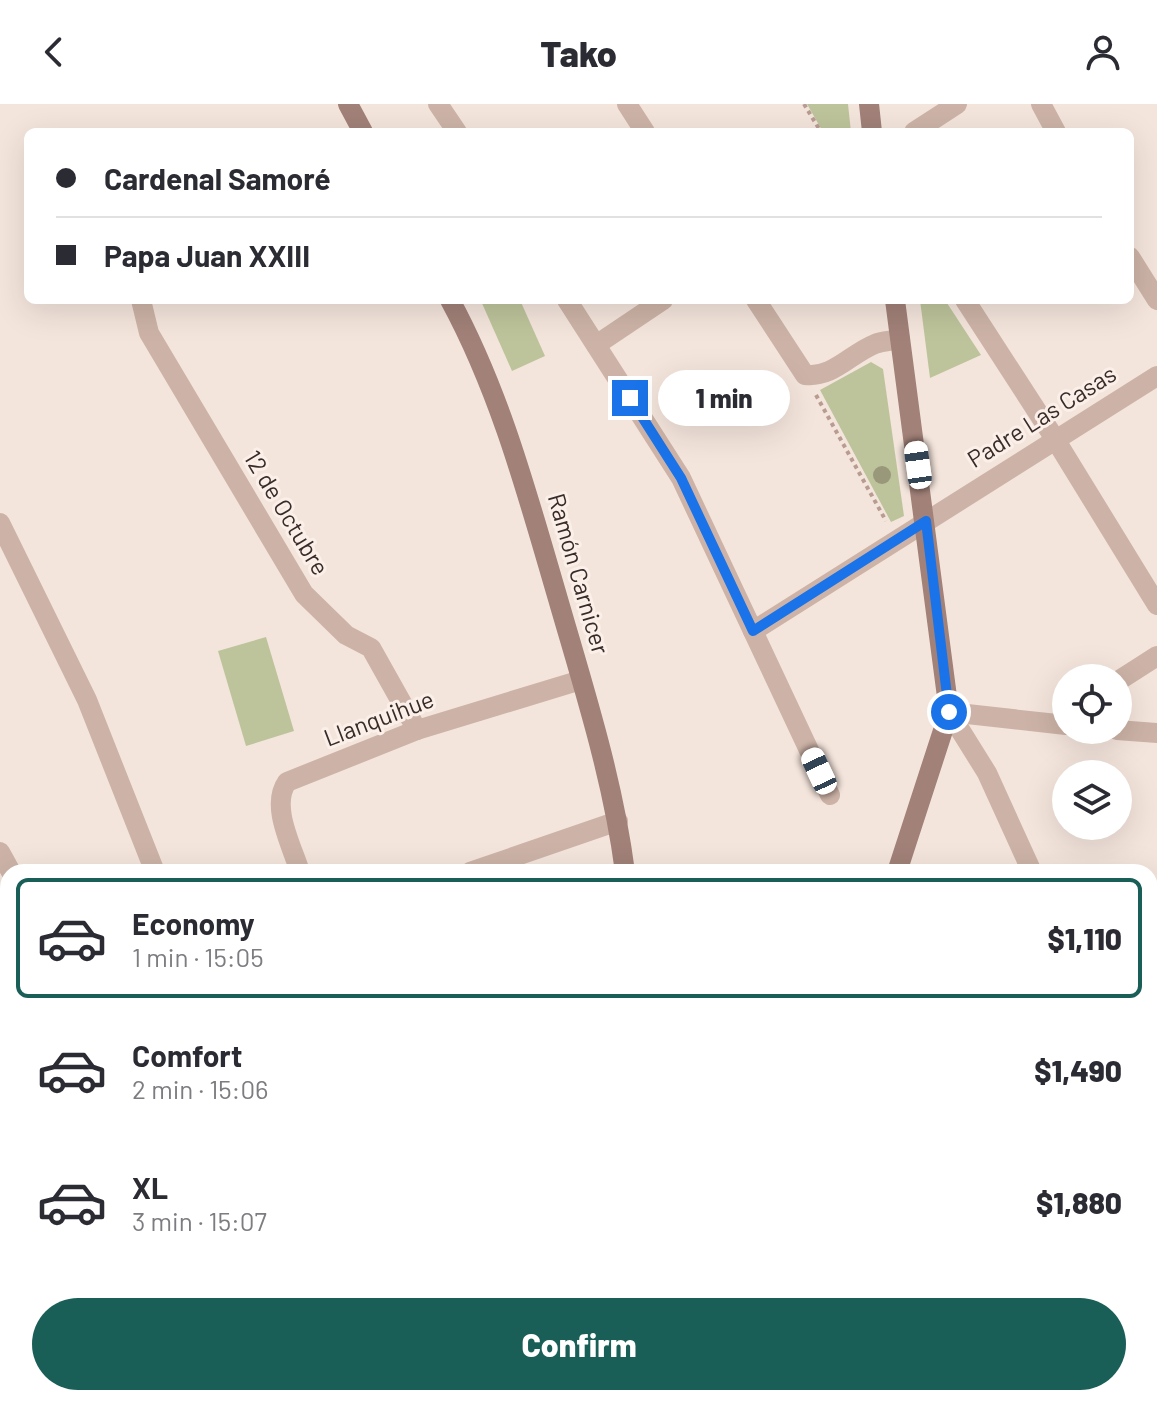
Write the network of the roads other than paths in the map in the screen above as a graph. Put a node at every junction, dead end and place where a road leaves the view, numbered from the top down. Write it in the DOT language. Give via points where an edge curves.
graph roads {
  1 [pos="348,104"];
  2 [pos="438,104"];
  3 [pos="627,104"];
  4 [pos="869,104"];
  5 [pos="957,104"];
  6 [pos="1041,104"];
  7 [pos="361,128"];
  8 [pos="454,128"];
  9 [pos="642,128"];
  10 [pos="872,128"];
  11 [pos="920,128"];
  12 [pos="1054,128"];
  13 [pos="1134,263"];
  14 [pos="1157,300"];
  15 [pos="142,304"];
  16 [pos="452,304"];
  17 [pos="570,304"];
  18 [pos="657,304"];
  19 [pos="759,304"];
  20 [pos="896,304"];
  21 [pos="968,304"];
  22 [pos="900,339"];
  23 [pos="596,345"];
  24 [pos="1157,376"];
  25 [pos="1055,439"];
  26 [pos="926,521"];
  27 [pos="0,523"];
  28 [pos="1157,605"];
  29 [pos="753,631"];
  30 [pos="1157,656"];
  31 [pos="1132,672"];
  32 [pos="581,680"];
  33 [pos="949,712"];
  34 [pos="1052,720"];
  35 [pos="417,730"];
  36 [pos="1132,731"];
  37 [pos="1157,733"];
  38 [pos="830,795"];
  39 [pos="618,821"];
  40 [pos="152,864"];
  41 [pos="298,864"];
  42 [pos="493,864"];
  43 [pos="624,864"];
  44 [pos="900,864"];
  45 [pos="1028,864"];
  1 -- 7 [label="street"];
  2 -- 8 [label="street"];
  3 -- 9 [label="street"];
  4 -- 10 [label="street"];
  5 -- 11 [label="street"];
  6 -- 12 [label="street"];
  13 -- 14 [label="street"];
  15 -- 35 [label="street, 12 de Octubre" via="149,333 304,594 346,635 371,648"];
  16 -- 32 [label="street, Ramón Carnicer" via="508,431"];
  17 -- 23 [label="street"];
  18 -- 23 [label="street"];
  19 -- 22 [label="street" via="805,375 830,372 876,343"];
  20 -- 22 [label="street"];
  21 -- 25 [label="street"];
  22 -- 26 [label="street"];
  23 -- 29 [label="street" via="681,478"];
  24 -- 25 [label="street, Padre Las Casas"];
  25 -- 26 [label="street, Padre Las Casas"];
  25 -- 28 [label="street"];
  26 -- 29 [label="street, Padre Las Casas"];
  26 -- 33 [label="street"];
  27 -- 40 [label="street" via="87,700"];
  29 -- 38 [label="street"];
  30 -- 31 [label="street"];
  32 -- 35 [label="street, Llanquihue"];
  32 -- 39 [label="street, Ramón Carnicer"];
  33 -- 34 [label="street"];
  33 -- 44 [label="street"];
  33 -- 45 [label="street" via="987,773"];
  35 -- 41 [label="street, Llanquihue" via="287,782 280,806"];
  36 -- 37 [label="street"];
  39 -- 42 [label="street"];
  39 -- 43 [label="street, Ramón Carnicer"];
}
